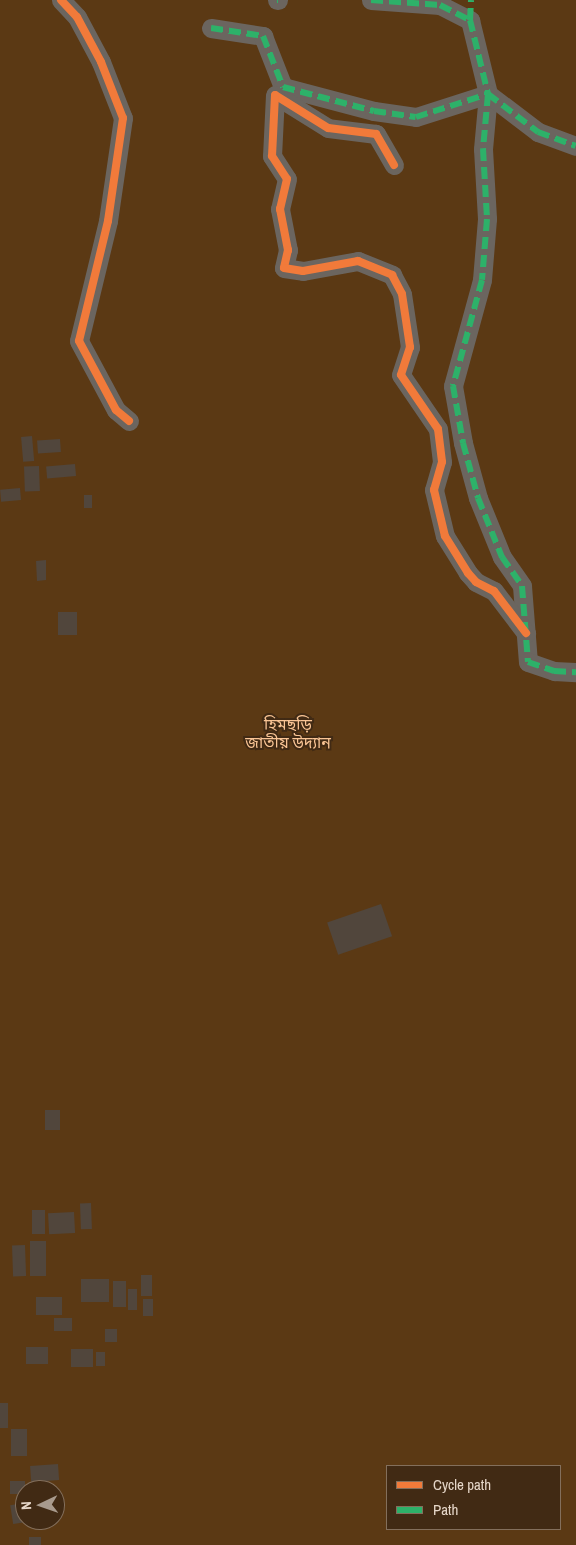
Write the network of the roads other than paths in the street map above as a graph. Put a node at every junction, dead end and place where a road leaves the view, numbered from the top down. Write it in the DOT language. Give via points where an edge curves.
graph roads {
  1 [pos="61,0"];
  2 [pos="371,0"];
  3 [pos="211,28"];
  4 [pos="488,94"];
  5 [pos="576,146"];
  6 [pos="394,165"];
  7 [pos="129,421"];
  8 [pos="526,633"];
  9 [pos="576,672"];
  1 -- 7 [label="street" via="77,17 123,118 108,221 79,341 116,410"];
  2 -- 4 [label="street" via="440,5 470,20"];
  3 -- 4 [label="street" via="263,36 283,87 374,112 416,116"];
  4 -- 5 [label="street" via="538,132"];
  4 -- 8 [label="street" via="484,149 487,219 482,280 453,386 463,443 478,498 502,557 522,586"];
  6 -- 8 [label="street" via="376,134 328,128 274,95 272,156 287,180 280,209 288,250 284,268 303,270 358,261 392,275 402,294 410,347 401,375 438,429 442,462 434,490 446,536 468,573 476,582 494,591"];
  8 -- 9 [label="street" via="528,662 554,671"];
}
